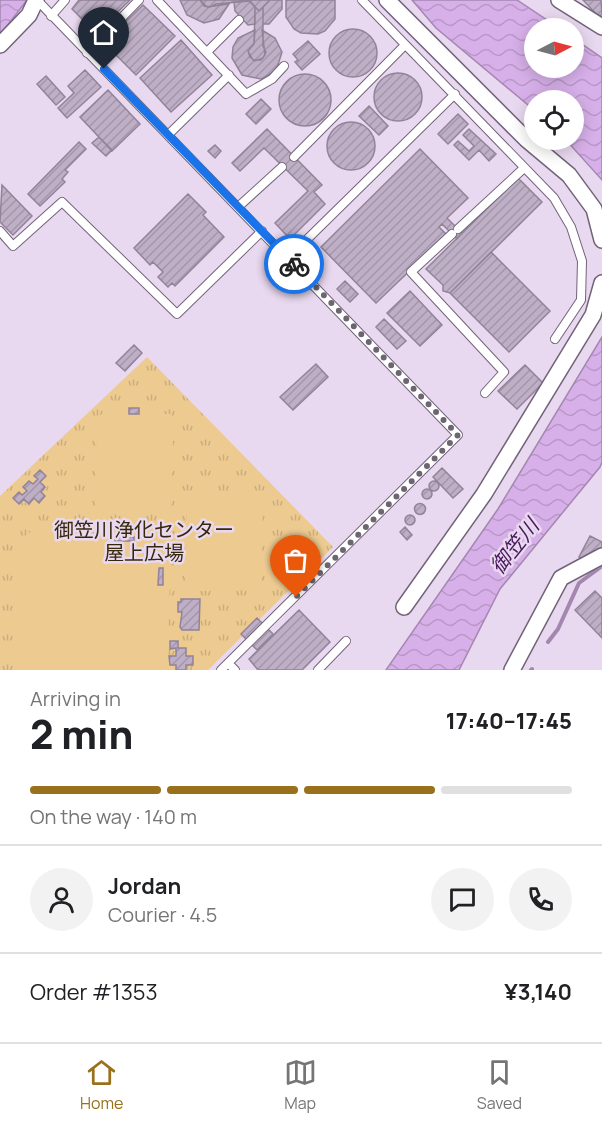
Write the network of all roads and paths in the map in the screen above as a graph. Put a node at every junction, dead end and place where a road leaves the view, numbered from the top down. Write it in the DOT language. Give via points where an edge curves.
graph roads {
  1 [pos="36,0"];
  2 [pos="65,0"];
  3 [pos="139,0"];
  4 [pos="157,0"];
  5 [pos="362,0"];
  6 [pos="387,0"];
  7 [pos="559,0"];
  8 [pos="51,16"];
  9 [pos="239,20"];
  10 [pos="602,27"];
  11 [pos="0,45"];
  12 [pos="405,45"];
  13 [pos="207,52"];
  14 [pos="87,53"];
  15 [pos="284,66"];
  16 [pos="229,75"];
  17 [pos="455,94"];
  18 [pos="168,135"];
  19 [pos="294,157"];
  20 [pos="282,167"];
  21 [pos="525,168"];
  22 [pos="238,207"];
  23 [pos="0,231"];
  24 [pos="262,231"];
  25 [pos="602,240"];
  26 [pos="288,258"];
  27 [pos="602,283"];
  28 [pos="555,339"];
  29 [pos="485,393"];
  30 [pos="602,556"];
  31 [pos="404,607"];
  32 [pos="346,641"];
  33 [pos="228,663"];
  34 [pos="221,670"];
  35 [pos="235,670"];
  36 [pos="318,670"];
  37 [pos="512,670"];
  1 -- 8 [label="lane"];
  1 -- 11 [label="street" via="29,15"];
  2 -- 8 [label="lane"];
  3 -- 14 [label="lane"];
  4 -- 13 [label="lane"];
  5 -- 12 [label="lane"];
  6 -- 25 [label="street" via="526,140 569,175 594,208"];
  7 -- 10 [label="street"];
  8 -- 14 [label="lane"];
  9 -- 13 [label="lane"];
  12 -- 17 [label="lane"];
  12 -- 19 [label="lane"];
  13 -- 16 [label="lane"];
  14 -- 18 [label="lane"];
  15 -- 16 [label="lane" via="272,79 246,94"];
  16 -- 18 [label="lane"];
  17 -- 21 [label="lane"];
  17 -- 26 [label="lane"];
  18 -- 22 [label="lane"];
  20 -- 22 [label="lane"];
  21 -- 28 [label="lane" via="554,198 571,227 582,261 581,300"];
  21 -- 29 [label="lane" via="411,272 504,372"];
  22 -- 24 [label="lane"];
  23 -- 24 [label="lane" via="13,246 62,202 177,314"];
  24 -- 26 [label="lane"];
  26 -- 33 [label="lane" via="458,435"];
  27 -- 31 [label="street" via="593,315 484,494"];
  30 -- 37 [label="street" via="561,578"];
  32 -- 36 [label="lane"];
  33 -- 34 [label="lane"];
  33 -- 35 [label="lane"];
}
